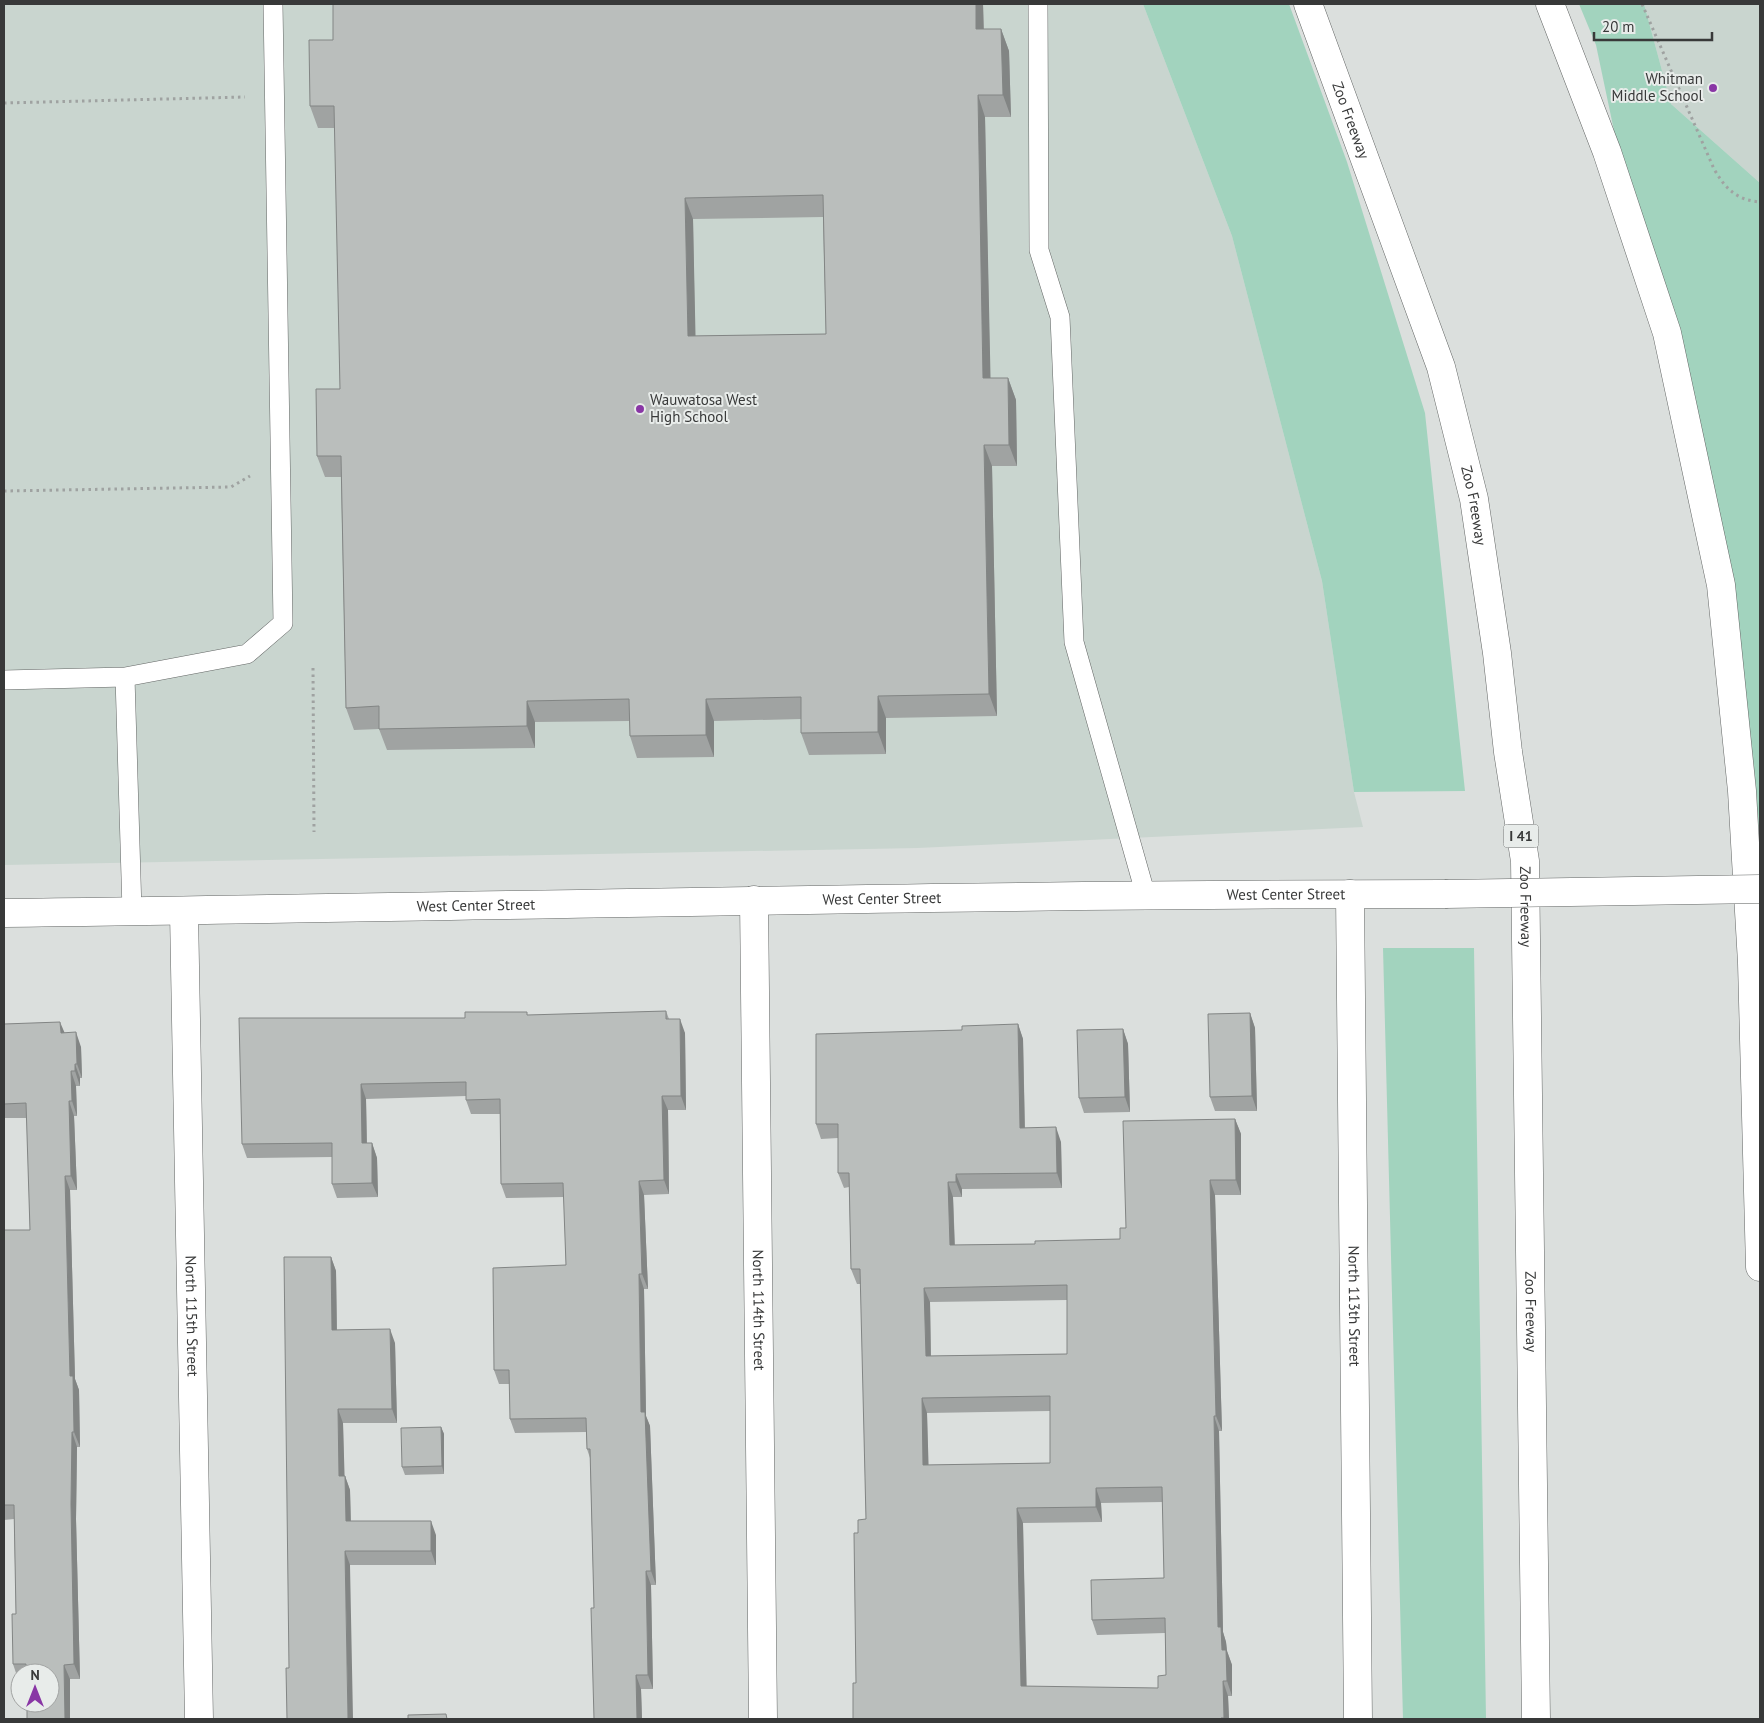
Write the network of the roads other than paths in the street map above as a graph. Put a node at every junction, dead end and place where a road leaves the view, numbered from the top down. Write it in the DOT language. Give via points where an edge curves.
graph roads {
  1 [pos="272,4"];
  2 [pos="1038,4"];
  3 [pos="1308,4"];
  4 [pos="1550,4"];
  5 [pos="125,677"];
  6 [pos="4,680"];
  7 [pos="1760,889"];
  8 [pos="1350,894"];
  9 [pos="1146,896"];
  10 [pos="754,900"];
  11 [pos="132,911"];
  12 [pos="184,912"];
  13 [pos="4,913"];
  14 [pos="1760,1267"];
  15 [pos="199,1719"];
  16 [pos="762,1719"];
  17 [pos="1358,1719"];
  18 [pos="1536,1719"];
  1 -- 5 [label="lane" via="284,623 247,654"];
  2 -- 9 [label="lane" via="1039,250 1060,317 1074,642"];
  3 -- 18 [label="main road, Zoo Freeway / I 41" via="1441,367 1474,499 1526,861"];
  4 -- 14 [label="main road" via="1607,152 1667,333 1721,585 1742,791 1752,964"];
  5 -- 6 [label="lane"];
  5 -- 11 [label="lane"];
  7 -- 8 [label="main road, West Center Street, bridge"];
  8 -- 9 [label="main road, West Center Street"];
  8 -- 17 [label="main road, North 113th Street"];
  9 -- 10 [label="main road, West Center Street"];
  10 -- 12 [label="main road, West Center Street"];
  10 -- 16 [label="main road, North 114th Street"];
  11 -- 12 [label="main road, West Center Street"];
  11 -- 13 [label="main road, West Center Street"];
  12 -- 15 [label="main road, North 115th Street"];
}
